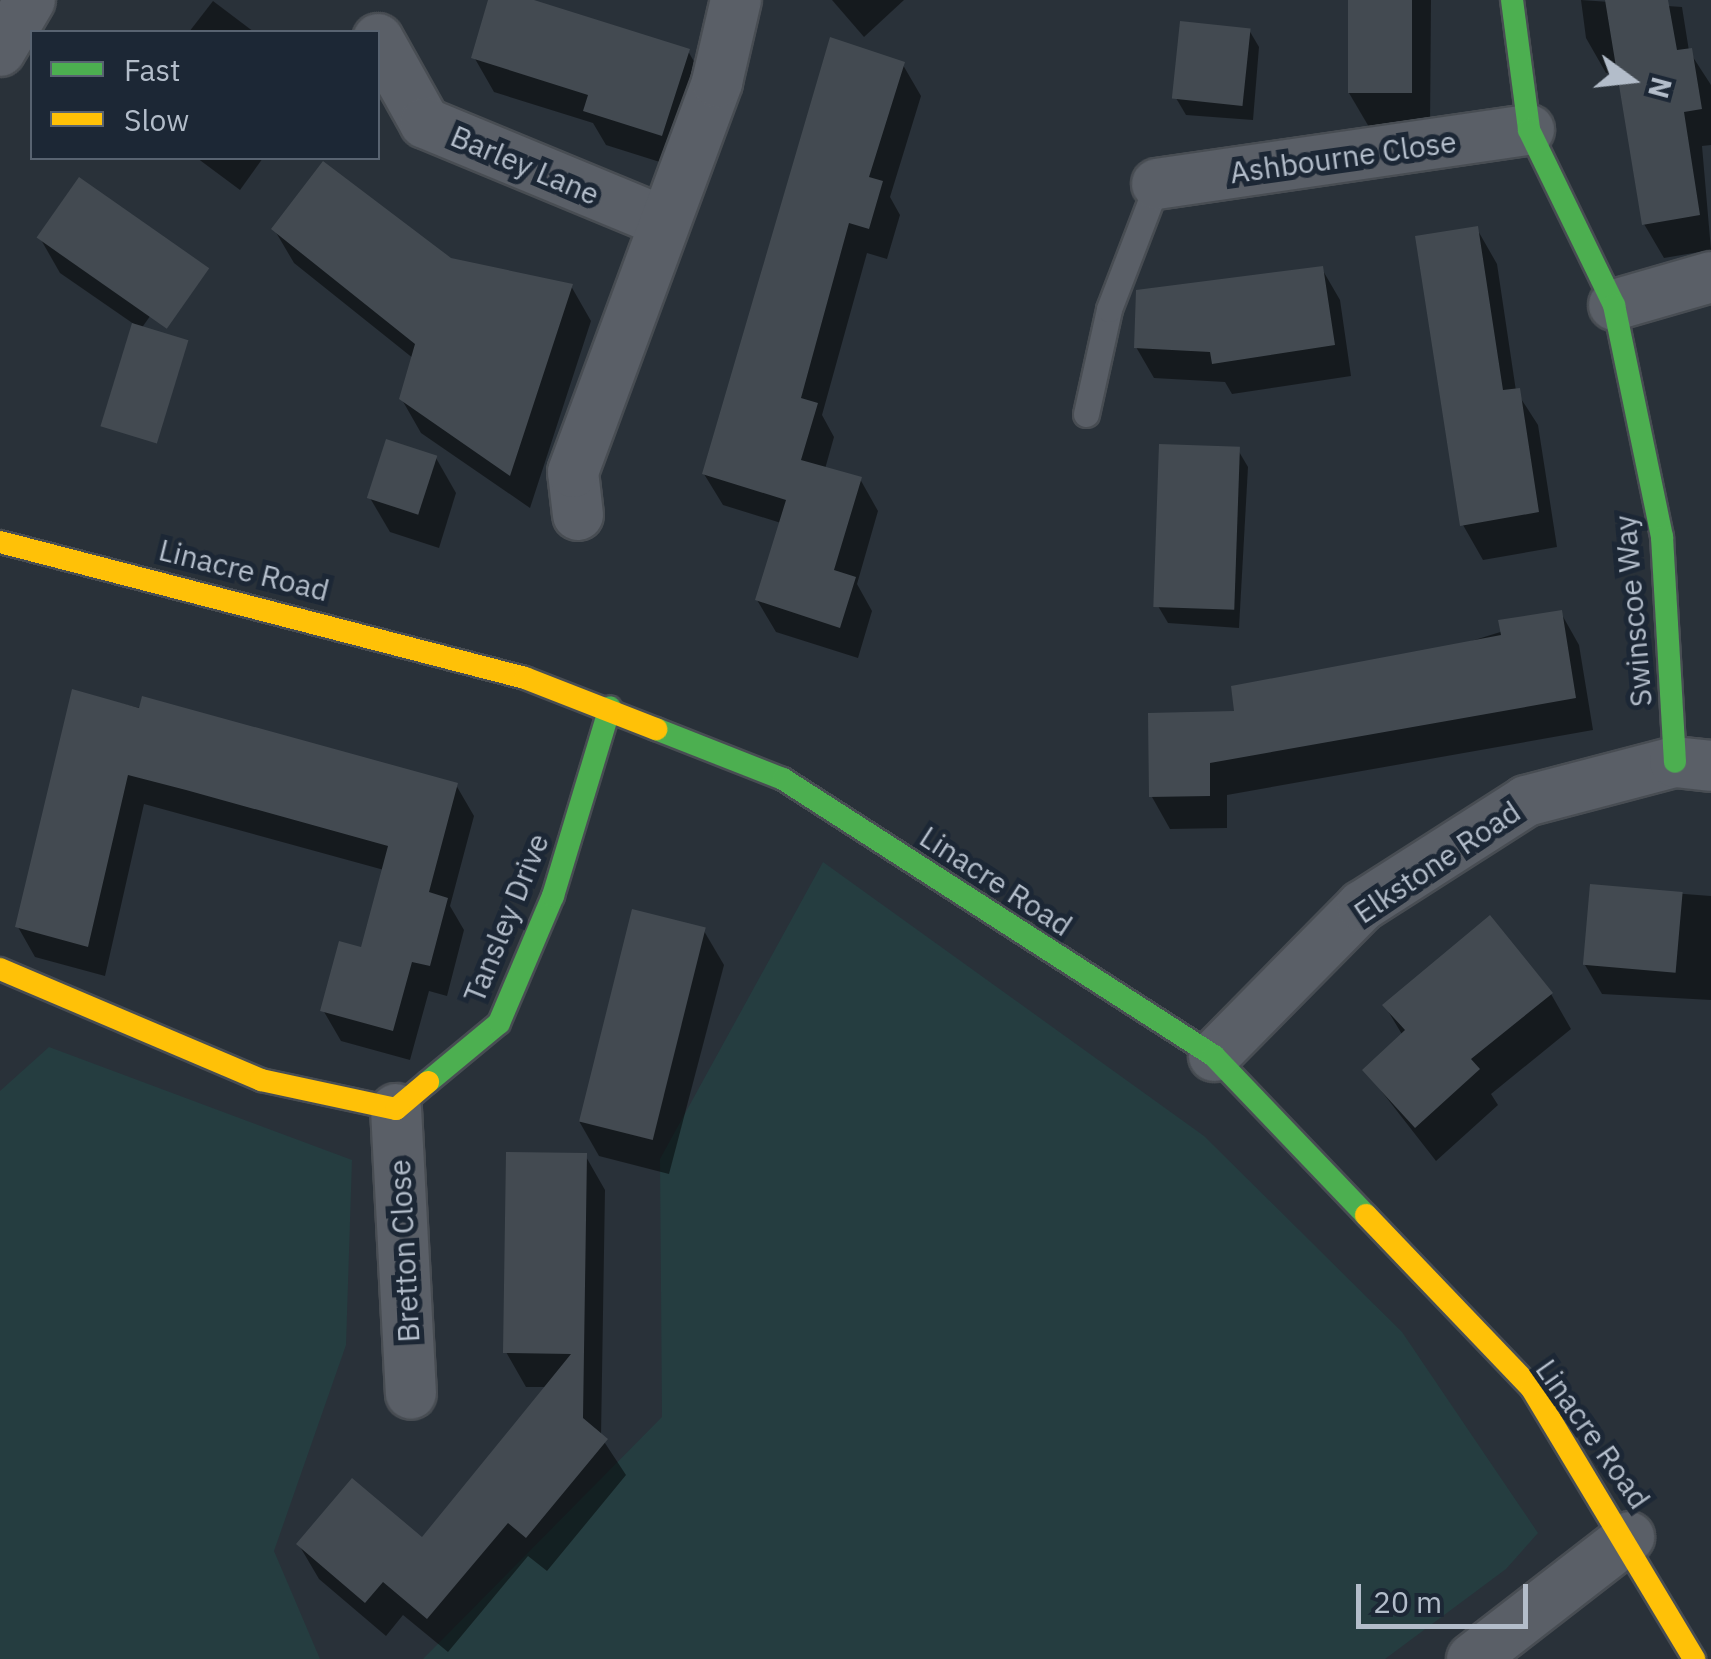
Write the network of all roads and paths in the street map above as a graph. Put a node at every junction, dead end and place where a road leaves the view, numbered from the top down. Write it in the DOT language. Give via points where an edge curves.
graph roads {
  1 [pos="30,0"];
  2 [pos="355,0"];
  3 [pos="736,0"];
  4 [pos="1512,0"];
  5 [pos="373,30"];
  6 [pos="380,42"];
  7 [pos="0,50"];
  8 [pos="1529,130"];
  9 [pos="1157,184"];
  10 [pos="659,220"];
  11 [pos="1711,277"];
  12 [pos="1614,305"];
  13 [pos="1086,414"];
  14 [pos="578,515"];
  15 [pos="0,542"];
  16 [pos="610,707"];
  17 [pos="1693,764"];
  18 [pos="0,969"];
  19 [pos="1214,1056"];
  20 [pos="396,1109"];
  21 [pos="411,1394"];
  22 [pos="1629,1538"];
  23 [pos="1472,1659"];
  24 [pos="1694,1659"];
  1 -- 7 [label="street"];
  2 -- 5 [label="street"];
  3 -- 10 [label="street" via="717,82"];
  4 -- 8 [label="street, Swinscoe Way"];
  6 -- 10 [label="street, Barley Lane" via="426,123"];
  8 -- 9 [label="street, Ashbourne Close"];
  8 -- 12 [label="street, Swinscoe Way"];
  9 -- 13 [label="lane" via="1109,310"];
  10 -- 14 [label="street" via="573,472"];
  11 -- 12 [label="street"];
  12 -- 17 [label="street, Swinscoe Way" via="1662,537"];
  15 -- 16 [label="street, Linacre Road" via="264,604"];
  16 -- 19 [label="street, Linacre Road" via="782,780"];
  16 -- 20 [label="street, Tansley Drive" via="552,896 499,1023"];
  17 -- 19 [label="street, Elkstone Road" via="1526,801 1362,906"];
  18 -- 20 [label="street" via="261,1080"];
  19 -- 22 [label="street, Linacre Road" via="1532,1389"];
  20 -- 21 [label="street, Bretton Close"];
  22 -- 23 [label="street"];
  22 -- 24 [label="street, Linacre Road"];
}
